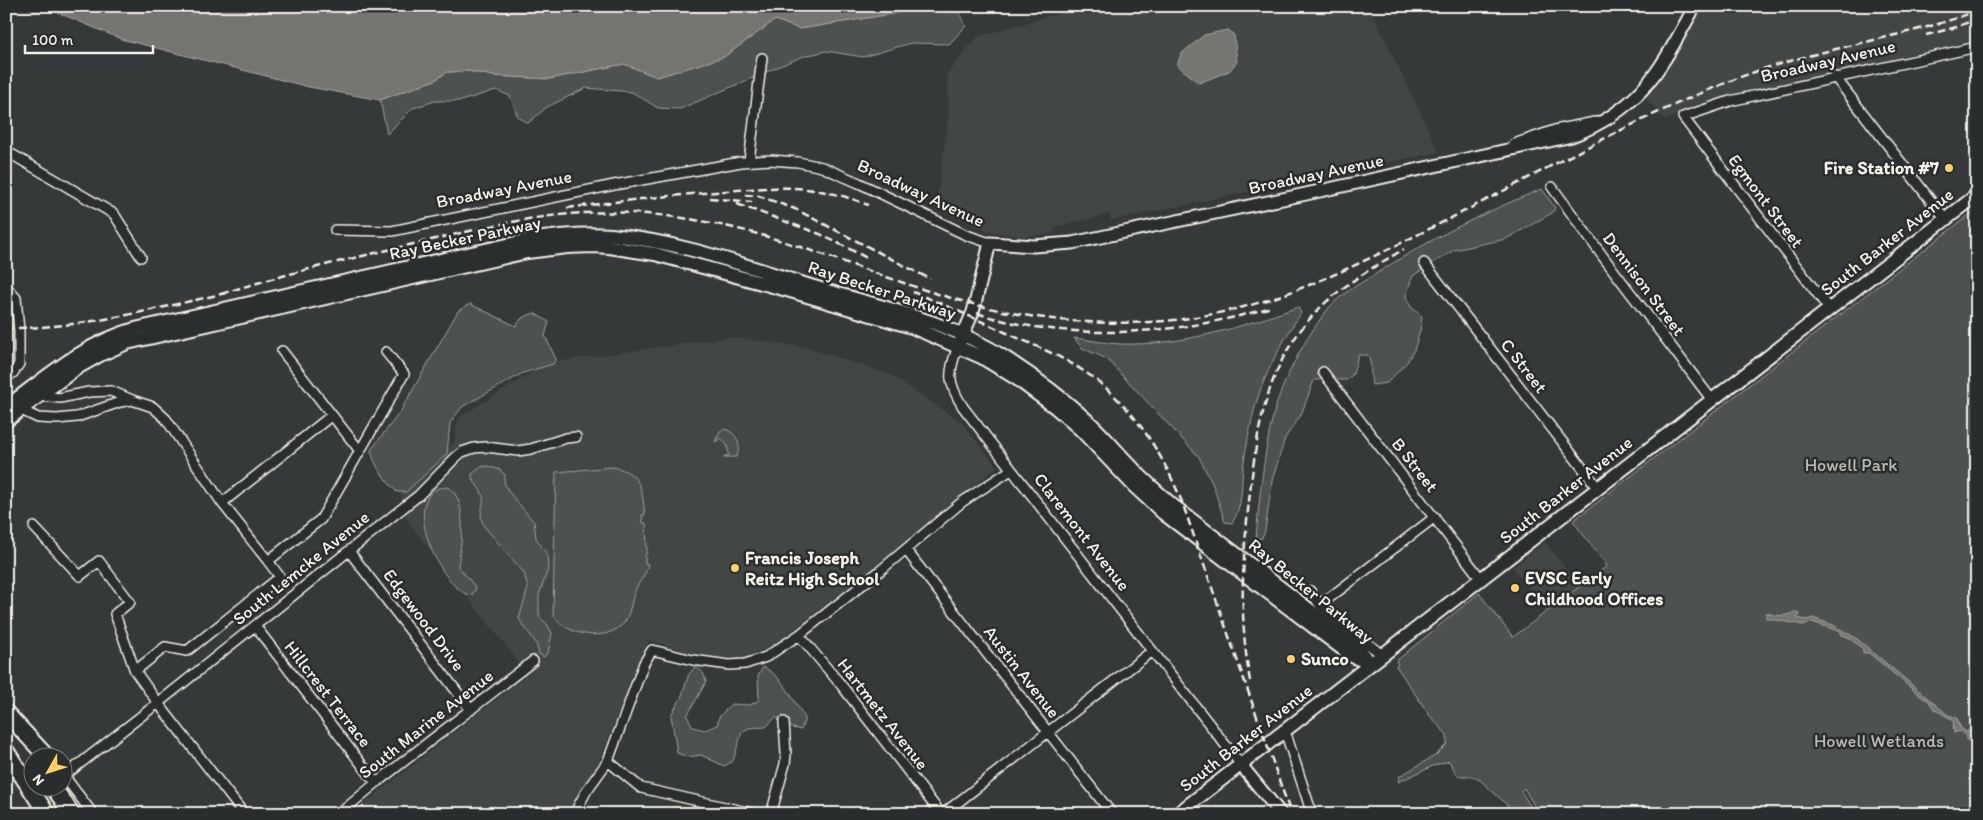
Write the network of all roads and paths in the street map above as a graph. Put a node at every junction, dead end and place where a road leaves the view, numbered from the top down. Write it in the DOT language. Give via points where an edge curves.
graph roads {
  1 [pos="1695,6"];
  2 [pos="1977,47"];
  3 [pos="762,58"];
  4 [pos="1835,77"];
  5 [pos="1689,114"];
  6 [pos="6,151"];
  7 [pos="749,161"];
  8 [pos="1552,187"];
  9 [pos="1977,195"];
  10 [pos="1945,219"];
  11 [pos="335,230"];
  12 [pos="990,243"];
  13 [pos="141,257"];
  14 [pos="1424,263"];
  15 [pos="6,287"];
  16 [pos="1829,309"];
  17 [pos="960,340"];
  18 [pos="282,351"];
  19 [pos="386,352"];
  20 [pos="1322,372"];
  21 [pos="6,377"];
  22 [pos="40,396"];
  23 [pos="132,400"];
  24 [pos="1712,400"];
  25 [pos="6,407"];
  26 [pos="21,410"];
  27 [pos="332,415"];
  28 [pos="6,422"];
  29 [pos="576,436"];
  30 [pos="360,451"];
  31 [pos="1011,470"];
  32 [pos="1598,488"];
  33 [pos="222,503"];
  34 [pos="1434,517"];
  35 [pos="34,527"];
  36 [pos="906,550"];
  37 [pos="350,551"];
  38 [pos="268,561"];
  39 [pos="1481,579"];
  40 [pos="1310,591"];
  41 [pos="1320,605"];
  42 [pos="255,626"];
  43 [pos="799,635"];
  44 [pos="1152,651"];
  45 [pos="1382,655"];
  46 [pos="533,661"];
  47 [pos="1372,664"];
  48 [pos="135,671"];
  49 [pos="158,703"];
  50 [pos="471,710"];
  51 [pos="6,714"];
  52 [pos="784,722"];
  53 [pos="1285,730"];
  54 [pos="1048,732"];
  55 [pos="28,748"];
  56 [pos="38,748"];
  57 [pos="6,751"];
  58 [pos="608,761"];
  59 [pos="1240,765"];
  60 [pos="72,770"];
  61 [pos="376,783"];
  62 [pos="72,792"];
  63 [pos="67,798"];
  64 [pos="36,806"];
  65 [pos="46,814"];
  66 [pos="72,814"];
  67 [pos="93,814"];
  68 [pos="244,814"];
  69 [pos="339,814"];
  70 [pos="574,814"];
  71 [pos="756,814"];
  72 [pos="771,814"];
  73 [pos="942,814"];
  74 [pos="1112,814"];
  75 [pos="1178,814"];
  76 [pos="1281,814"];
  77 [pos="1312,814"];
  1 -- 12 [label="street, Broadway Avenue" via="1654,78 1639,95 1605,120 1566,138 1072,243 1034,246"];
  2 -- 4 [label="street, Broadway Avenue"];
  3 -- 7 [label="street"];
  4 -- 5 [label="street, Broadway Avenue" via="1730,101"];
  4 -- 10 [label="street"];
  5 -- 16 [label="street, Egmont Street" via="1683,117 1690,127"];
  6 -- 13 [label="street" via="114,214"];
  7 -- 11 [label="street, Broadway Avenue" via="392,231"];
  7 -- 12 [label="street, Broadway Avenue" via="781,160 822,167 966,235"];
  8 -- 24 [label="street, Dennison Street"];
  9 -- 10 [label="main road, South Barker Avenue"];
  10 -- 16 [label="main road, South Barker Avenue"];
  12 -- 17 [label="street, Claremont Avenue" via="973,312"];
  14 -- 32 [label="street, C Street"];
  15 -- 21 [label="street" via="16,298 19,354 13,373"];
  16 -- 24 [label="main road, South Barker Avenue"];
  17 -- 22 [label="main road, Ray Becker Parkway" via="655,254 609,247 567,247 527,252 127,343 86,362"];
  17 -- 25 [label="main road, Ray Becker Parkway" via="916,316 686,249 610,235 566,236 525,241 123,332 80,352"];
  17 -- 31 [label="street, Claremont Avenue" via="950,375 954,393"];
  17 -- 47 [label="main road, Ray Becker Parkway" via="1006,358 1063,399 1171,504 1358,647"];
  18 -- 27 [label="street"];
  19 -- 30 [label="street" via="404,374"];
  20 -- 34 [label="street, B Street"];
  22 -- 23 [label="street" via="60,398 111,391"];
  22 -- 26 [label="main road, Ray Becker Parkway"];
  23 -- 26 [label="street" via="67,418 38,418"];
  23 -- 33 [label="street" via="153,407 166,419"];
  24 -- 32 [label="main road, South Barker Avenue"];
  26 -- 28 [label="main road, Ray Becker Parkway"];
  27 -- 30 [label="street"];
  27 -- 33 [label="street"];
  29 -- 37 [label="street, South Lemcke Avenue" via="531,449 486,447 462,452 419,495"];
  30 -- 38 [label="street" via="321,519"];
  31 -- 36 [label="street" via="962,502"];
  31 -- 44 [label="street, Claremont Avenue"];
  32 -- 39 [label="main road, South Barker Avenue"];
  33 -- 38 [label="street"];
  34 -- 39 [label="street, B Street"];
  34 -- 41 [label="street"];
  35 -- 48 [label="street" via="80,576 99,561 130,602 116,614"];
  36 -- 43 [label="street"];
  36 -- 54 [label="street, Austin Avenue"];
  37 -- 42 [label="street, South Lemcke Avenue"];
  37 -- 50 [label="street, Edgewood Drive"];
  38 -- 48 [label="street" via="280,577 187,651 165,646"];
  39 -- 45 [label="main road, South Barker Avenue"];
  40 -- 41 [label="street"];
  41 -- 45 [label="street"];
  42 -- 49 [label="street, South Lemcke Avenue"];
  42 -- 61 [label="street, Hillcrest Terrace"];
  43 -- 58 [label="street" via="766,657 744,664 713,663 652,650 644,663"];
  43 -- 73 [label="street, Hartmetz Avenue"];
  44 -- 54 [label="street"];
  44 -- 59 [label="street, Claremont Avenue"];
  45 -- 47 [label="main road, South Barker Avenue"];
  46 -- 50 [label="street, South Marine Avenue"];
  47 -- 53 [label="main road, South Barker Avenue"];
  48 -- 49 [label="street"];
  49 -- 60 [label="street, South Lemcke Avenue"];
  49 -- 68 [label="street"];
  50 -- 61 [label="street, South Marine Avenue"];
  51 -- 55 [label="highway"];
  51 -- 56 [label="highway"];
  52 -- 72 [label="street" via="785,764"];
  53 -- 59 [label="main road, South Barker Avenue"];
  53 -- 77 [label="street"];
  54 -- 73 [label="street"];
  54 -- 74 [label="street, Austin Avenue"];
  57 -- 64 [label="highway"];
  58 -- 70 [label="street"];
  58 -- 71 [label="street" via="641,788"];
  59 -- 75 [label="main road, South Barker Avenue"];
  59 -- 76 [label="street, Claremont Avenue"];
  61 -- 69 [label="street, South Marine Avenue"];
  62 -- 67 [label="street"];
  63 -- 66 [label="highway"];
  64 -- 65 [label="highway"];
}
